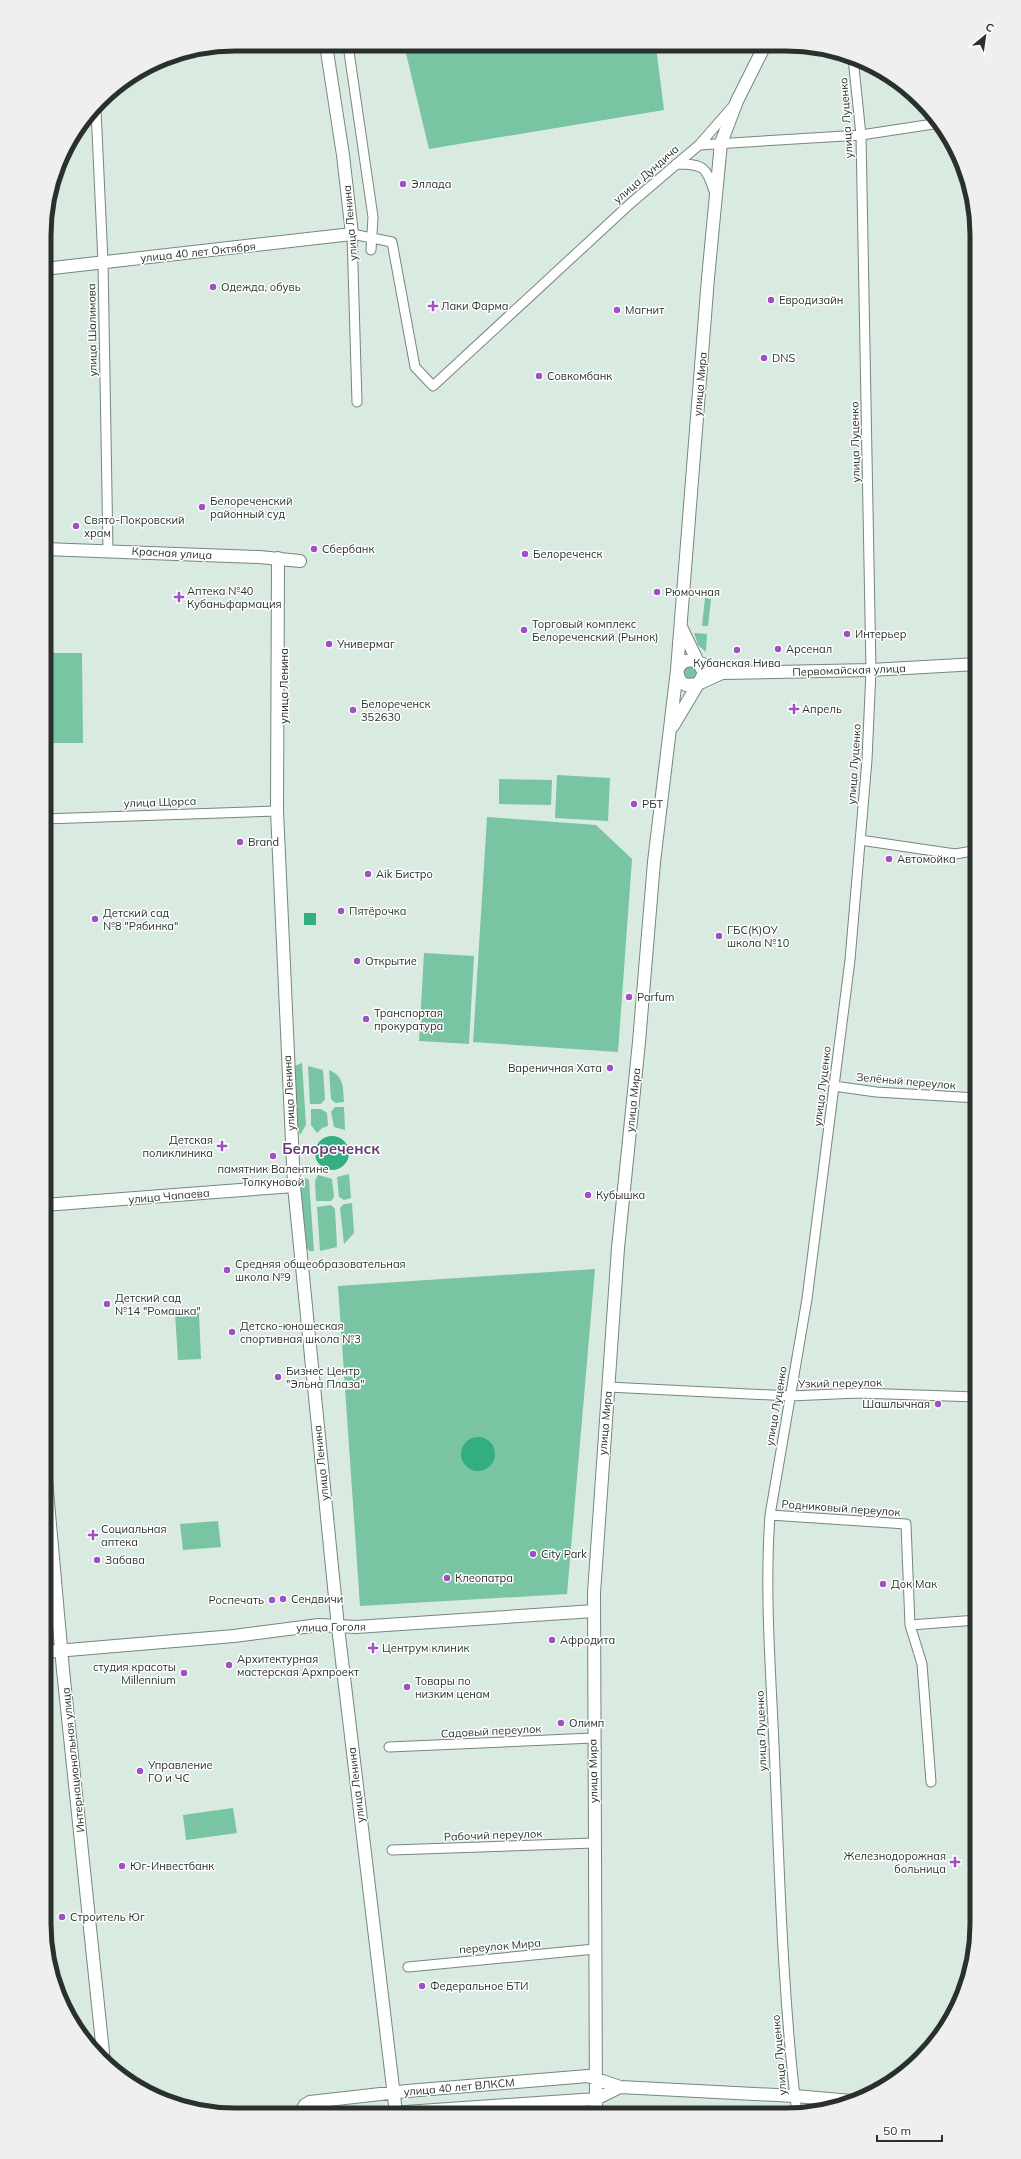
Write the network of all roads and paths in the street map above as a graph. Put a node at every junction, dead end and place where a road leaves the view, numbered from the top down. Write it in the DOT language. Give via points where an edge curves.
graph roads {
  1 [pos="327,51"];
  2 [pos="349,51"];
  3 [pos="762,51"];
  4 [pos="854,64"];
  5 [pos="737,101"];
  6 [pos="96,115"];
  7 [pos="933,124"];
  8 [pos="861,135"];
  9 [pos="721,143"];
  10 [pos="699,145"];
  11 [pos="676,164"];
  12 [pos="715,194"];
  13 [pos="352,234"];
  14 [pos="373,238"];
  15 [pos="371,250"];
  16 [pos="103,262"];
  17 [pos="51,268"];
  18 [pos="357,402"];
  19 [pos="51,549"];
  20 [pos="108,551"];
  21 [pos="281,559"];
  22 [pos="300,561"];
  23 [pos="681,626"];
  24 [pos="698,662"];
  25 [pos="970,664"];
  26 [pos="677,670"];
  27 [pos="871,670"];
  28 [pos="722,673"];
  29 [pos="698,684"];
  30 [pos="669,735"];
  31 [pos="277,811"];
  32 [pos="51,819"];
  33 [pos="860,840"];
  34 [pos="970,852"];
  35 [pos="834,1086"];
  36 [pos="970,1098"];
  37 [pos="294,1186"];
  38 [pos="51,1204"];
  39 [pos="608,1387"];
  40 [pos="790,1396"];
  41 [pos="970,1397"];
  42 [pos="770,1515"];
  43 [pos="51,1536"];
  44 [pos="594,1611"];
  45 [pos="970,1621"];
  46 [pos="910,1625"];
  47 [pos="338,1627"];
  48 [pos="61,1650"];
  49 [pos="51,1651"];
  50 [pos="593,1738"];
  51 [pos="389,1747"];
  52 [pos="931,1782"];
  53 [pos="594,1843"];
  54 [pos="392,1850"];
  55 [pos="594,1949"];
  56 [pos="408,1967"];
  57 [pos="103,2052"];
  58 [pos="596,2078"];
  59 [pos="620,2087"];
  60 [pos="393,2092"];
  61 [pos="795,2096"];
  62 [pos="596,2099"];
  63 [pos="840,2100"];
  64 [pos="303,2108"];
  65 [pos="395,2108"];
  66 [pos="458,2108"];
  67 [pos="596,2108"];
  68 [pos="796,2108"];
  1 -- 13 [label="street, улица Ленина"];
  2 -- 14 [label="street" via="373,217"];
  3 -- 5 [label="street, улица Мира"];
  4 -- 8 [label="street, улица Луценко"];
  5 -- 9 [label="street, улица Мира"];
  5 -- 10 [label="street, улица Дундича"];
  6 -- 16 [label="street, улица Шалимова"];
  7 -- 8 [label="street"];
  8 -- 9 [label="street"];
  8 -- 27 [label="street, улица Луценко"];
  9 -- 10 [label="street"];
  9 -- 12 [label="street, улица Мира"];
  10 -- 11 [label="street, улица Дундича"];
  11 -- 12 [label="street" via="697,164 710,179"];
  11 -- 14 [label="street, улица Дундича" via="433,386 415,367 392,242"];
  12 -- 23 [label="street, улица Мира"];
  13 -- 14 [label="street"];
  13 -- 16 [label="street, улица 40 лет Октября"];
  13 -- 18 [label="street, улица Ленина"];
  14 -- 15 [label="street"];
  16 -- 17 [label="street, улица 40 лет Октября"];
  16 -- 20 [label="street, улица Шалимова"];
  19 -- 20 [label="street, Красная улица"];
  20 -- 21 [label="street, Красная улица"];
  21 -- 22 [label="street, Красная улица"];
  21 -- 31 [label="street, улица Ленина"];
  23 -- 24 [label="street, улица Мира"];
  23 -- 26 [label="street, улица Мира"];
  24 -- 26 [label="street" via="688,660 679,665"];
  24 -- 28 [label="street, Первомайская улица"];
  24 -- 29 [label="street" via="704,673"];
  25 -- 27 [label="street, Первомайская улица"];
  26 -- 29 [label="street" via="681,682 686,686"];
  26 -- 30 [label="street, улица Мира"];
  27 -- 28 [label="street, Первомайская улица"];
  27 -- 33 [label="street, улица Луценко"];
  28 -- 29 [label="street, Первомайская улица"];
  29 -- 30 [label="street, улица Мира"];
  30 -- 39 [label="street, улица Мира" via="618,1248"];
  31 -- 32 [label="street, улица Щорса"];
  31 -- 37 [label="street, улица Ленина"];
  33 -- 34 [label="street" via="955,854"];
  33 -- 35 [label="street, улица Луценко" via="850,960"];
  35 -- 36 [label="street, Зелёный переулок" via="876,1092"];
  35 -- 40 [label="street, улица Луценко" via="807,1299"];
  37 -- 38 [label="street, улица Чапаева"];
  37 -- 47 [label="street, улица Ленина"];
  39 -- 40 [label="street, Узкий переулок"];
  39 -- 44 [label="street, улица Мира"];
  40 -- 41 [label="street, Узкий переулок" via="858,1393"];
  40 -- 42 [label="street, улица Луценко"];
  42 -- 46 [label="street, Родниковый переулок" via="906,1524"];
  42 -- 61 [label="street, улица Луценко" via="768,1547 777,1821 785,1990"];
  43 -- 48 [label="street, Интернациональная улица"];
  44 -- 47 [label="street, улица Гоголя"];
  44 -- 50 [label="street, улица Мира"];
  45 -- 46 [label="street"];
  46 -- 52 [label="street, Родниковый переулок" via="922,1664"];
  47 -- 48 [label="street, улица Гоголя" via="313,1625 234,1636"];
  47 -- 60 [label="street, улица Ленина"];
  48 -- 49 [label="street, улица Гоголя"];
  48 -- 57 [label="street, Интернациональная улица"];
  50 -- 51 [label="street, Садовый переулок"];
  50 -- 53 [label="street, улица Мира"];
  53 -- 54 [label="street, Рабочий переулок"];
  53 -- 55 [label="street, улица Мира"];
  55 -- 56 [label="street, переулок Мира"];
  55 -- 58 [label="street, улица Мира"];
  58 -- 59 [label="street, улица 40 лет ВЛКСМ"];
  58 -- 60 [label="street, улица 40 лет ВЛКСМ" via="588,2076"];
  58 -- 62 [label="street, улица Мира"];
  59 -- 61 [label="street, улица 40 лет ВЛКСМ"];
  59 -- 62 [label="street, улица 40 лет ВЛКСМ"];
  60 -- 64 [label="street, улица 40 лет ВЛКСМ" via="310,2102"];
  60 -- 65 [label="street, улица Ленина"];
  61 -- 63 [label="street, улица 40 лет ВЛКСМ"];
  61 -- 68 [label="street, улица Луценко"];
  62 -- 66 [label="street, улица 40 лет ВЛКСМ"];
  62 -- 67 [label="street, улица Мира"];
}
